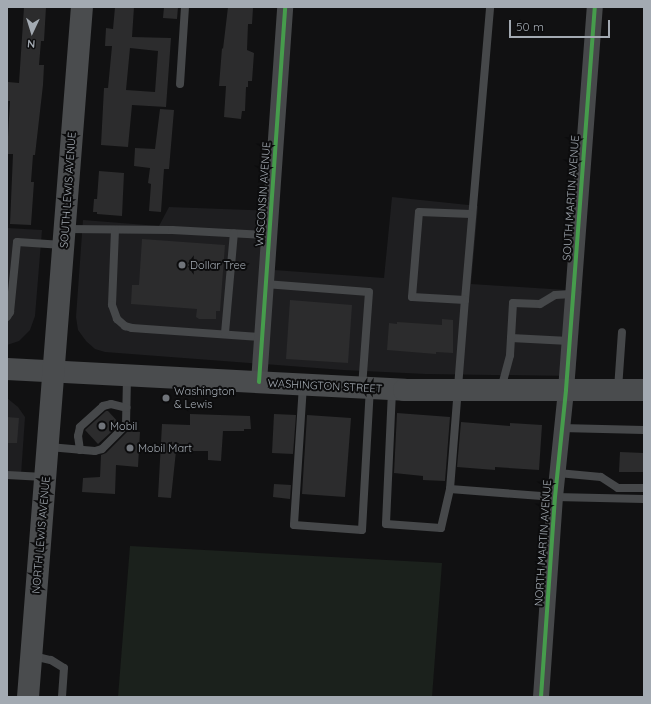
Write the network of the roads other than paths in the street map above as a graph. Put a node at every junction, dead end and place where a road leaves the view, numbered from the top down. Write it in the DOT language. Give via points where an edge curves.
graph roads {
  1 [pos="82,7"];
  2 [pos="185,7"];
  3 [pos="285,7"];
  4 [pos="490,7"];
  5 [pos="595,7"];
  6 [pos="180,84"];
  7 [pos="471,214"];
  8 [pos="115,230"];
  9 [pos="234,234"];
  10 [pos="269,235"];
  11 [pos="65,237"];
  12 [pos="265,284"];
  13 [pos="573,294"];
  14 [pos="465,300"];
  15 [pos="7,317"];
  16 [pos="622,332"];
  17 [pos="225,333"];
  18 [pos="262,337"];
  19 [pos="511,338"];
  20 [pos="569,341"];
  21 [pos="7,369"];
  22 [pos="54,372"];
  23 [pos="127,376"];
  24 [pos="258,382"];
  25 [pos="303,384"];
  26 [pos="366,388"];
  27 [pos="392,389"];
  28 [pos="460,390"];
  29 [pos="500,390"];
  30 [pos="566,390"];
  31 [pos="618,390"];
  32 [pos="644,390"];
  33 [pos="127,408"];
  34 [pos="561,428"];
  35 [pos="644,430"];
  36 [pos="48,447"];
  37 [pos="80,450"];
  38 [pos="558,473"];
  39 [pos="7,475"];
  40 [pos="46,478"];
  41 [pos="644,488"];
  42 [pos="450,489"];
  43 [pos="555,497"];
  44 [pos="644,499"];
  45 [pos="32,656"];
  46 [pos="28,697"];
  47 [pos="62,697"];
  48 [pos="541,697"];
  1 -- 11 [label="main road, SOUTH LEWIS AVENUE"];
  2 -- 6 [label="lane"];
  3 -- 10 [label="street, WISCONSIN AVENUE"];
  4 -- 7 [label="lane"];
  5 -- 13 [label="street, SOUTH MARTIN AVENUE"];
  7 -- 14 [label="lane"];
  7 -- 14 [label="lane" via="419,212 412,297"];
  8 -- 9 [label="lane"];
  8 -- 11 [label="lane"];
  8 -- 17 [label="lane" via="112,304 117,319 132,328"];
  9 -- 10 [label="lane"];
  9 -- 17 [label="lane"];
  10 -- 12 [label="street, WISCONSIN AVENUE"];
  11 -- 15 [label="lane" via="17,242 10,312"];
  11 -- 22 [label="main road, SOUTH LEWIS AVENUE"];
  12 -- 18 [label="street, WISCONSIN AVENUE"];
  12 -- 26 [label="lane" via="369,292"];
  13 -- 19 [label="lane" via="555,295 540,304 513,303"];
  13 -- 20 [label="street, SOUTH MARTIN AVENUE"];
  14 -- 28 [label="lane"];
  16 -- 31 [label="lane"];
  17 -- 18 [label="lane"];
  18 -- 24 [label="street, WISCONSIN AVENUE"];
  19 -- 20 [label="lane"];
  19 -- 29 [label="lane" via="510,355"];
  20 -- 30 [label="street, SOUTH MARTIN AVENUE"];
  21 -- 22 [label="main road, WASHINGTON STREET"];
  22 -- 23 [label="main road, WASHINGTON STREET"];
  22 -- 36 [label="main road, NORTH LEWIS AVENUE"];
  23 -- 24 [label="main road, WASHINGTON STREET"];
  23 -- 33 [label="lane"];
  24 -- 25 [label="main road, WASHINGTON STREET"];
  25 -- 26 [label="main road, WASHINGTON STREET"];
  25 -- 26 [label="lane" via="294,525 362,530"];
  26 -- 27 [label="main road, WASHINGTON STREET"];
  27 -- 28 [label="main road, WASHINGTON STREET"];
  27 -- 42 [label="lane" via="386,524 441,528"];
  28 -- 29 [label="main road, WASHINGTON STREET"];
  28 -- 42 [label="lane"];
  29 -- 30 [label="main road, WASHINGTON STREET"];
  30 -- 31 [label="main road, WASHINGTON STREET"];
  30 -- 34 [label="street, NORTH MARTIN AVENUE"];
  31 -- 32 [label="main road, WASHINGTON STREET"];
  33 -- 37 [label="lane" via="126,425 102,449"];
  33 -- 37 [label="lane" via="111,404 103,406 80,427"];
  34 -- 35 [label="lane"];
  34 -- 38 [label="street, NORTH MARTIN AVENUE"];
  36 -- 37 [label="lane"];
  36 -- 40 [label="main road, NORTH LEWIS AVENUE"];
  38 -- 41 [label="lane" via="601,477 618,488"];
  38 -- 43 [label="street, NORTH MARTIN AVENUE"];
  39 -- 40 [label="lane"];
  40 -- 45 [label="main road, NORTH LEWIS AVENUE"];
  42 -- 43 [label="lane"];
  43 -- 44 [label="lane"];
  43 -- 48 [label="street, NORTH MARTIN AVENUE"];
  45 -- 46 [label="main road, NORTH LEWIS AVENUE"];
  45 -- 47 [label="lane" via="51,660 64,668"];
}
